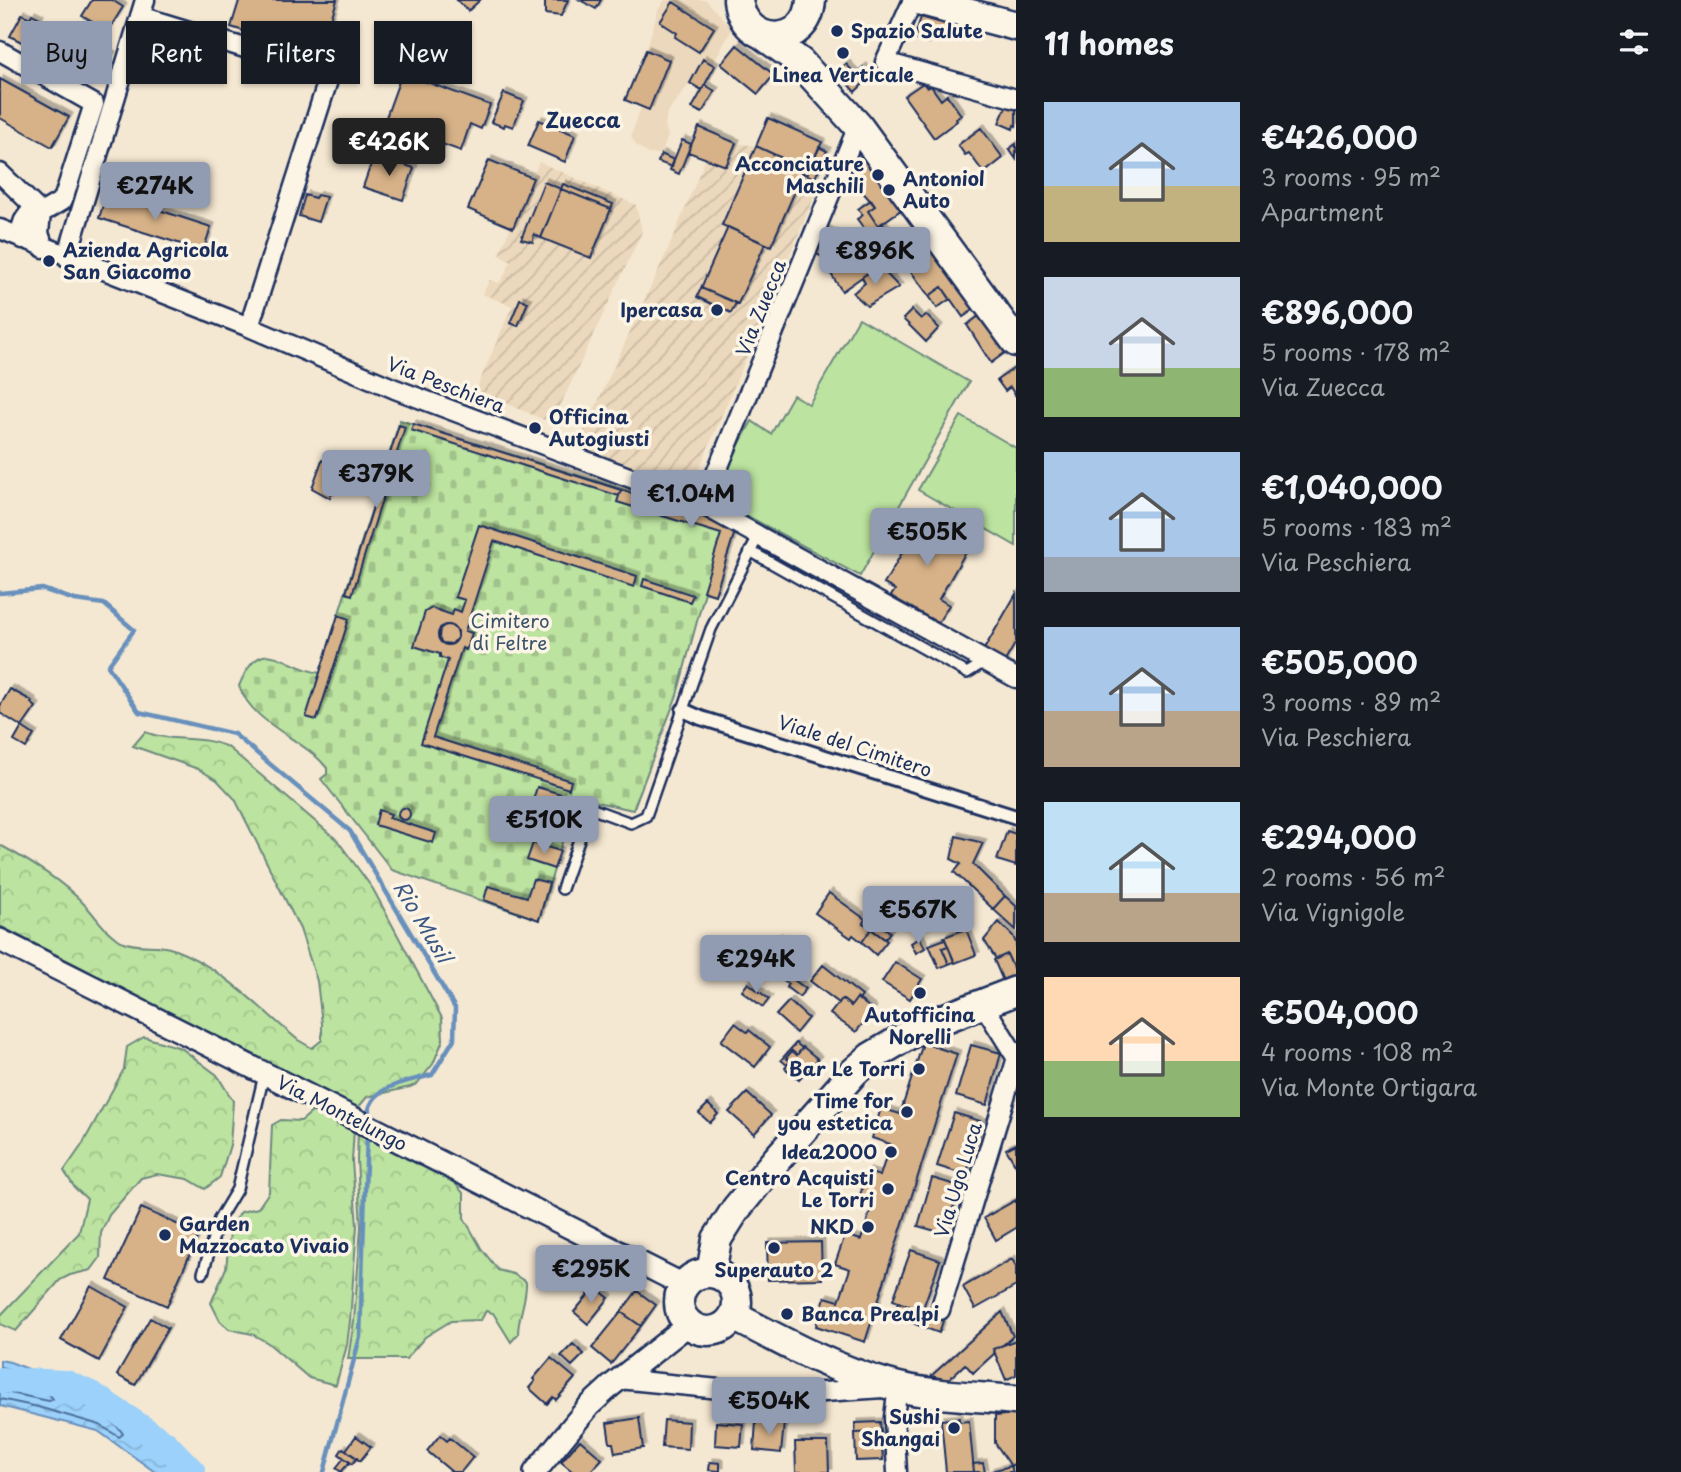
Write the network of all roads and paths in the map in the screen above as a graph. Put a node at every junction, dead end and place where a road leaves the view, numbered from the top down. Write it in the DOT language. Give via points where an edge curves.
graph roads {
  1 [pos="723,0"];
  2 [pos="915,0"];
  3 [pos="142,8"];
  4 [pos="813,9"];
  5 [pos="748,19"];
  6 [pos="1016,26"];
  7 [pos="0,51"];
  8 [pos="814,76"];
  9 [pos="1016,99"];
  10 [pos="858,126"];
  11 [pos="0,173"];
  12 [pos="38,210"];
  13 [pos="0,229"];
  14 [pos="23,239"];
  15 [pos="44,248"];
  16 [pos="66,257"];
  17 [pos="249,327"];
  18 [pos="1016,342"];
  19 [pos="703,505"];
  20 [pos="759,535"];
  21 [pos="750,551"];
  22 [pos="986,661"];
  23 [pos="1016,678"];
  24 [pos="683,710"];
  25 [pos="1016,817"];
  26 [pos="562,889"];
  27 [pos="0,940"];
  28 [pos="1016,991"];
  29 [pos="983,1004"];
  30 [pos="1016,1059"];
  31 [pos="264,1073"];
  32 [pos="203,1273"];
  33 [pos="712,1273"];
  34 [pos="684,1285"];
  35 [pos="940,1310"];
  36 [pos="734,1316"];
  37 [pos="689,1324"];
  38 [pos="619,1379"];
  39 [pos="898,1387"];
  40 [pos="1016,1400"];
  41 [pos="535,1472"];
  42 [pos="897,1472"];
  1 -- 5 [label="main road"];
  2 -- 6 [label="main road"];
  2 -- 9 [label="street" via="885,62"];
  3 -- 16 [label="street"];
  3 -- 17 [label="street" via="330,74"];
  4 -- 5 [label="main road" via="786,36 774,37"];
  4 -- 8 [label="main road" via="803,53"];
  5 -- 8 [label="main road"];
  7 -- 12 [label="street" via="94,104 63,200"];
  8 -- 10 [label="main road"];
  10 -- 18 [label="main road"];
  10 -- 19 [label="street, Via Zuecca"];
  11 -- 12 [label="street"];
  12 -- 14 [label="street" via="24,218 20,228"];
  12 -- 15 [label="street"];
  13 -- 14 [label="street, Via Peschiera"];
  14 -- 15 [label="street, Via Peschiera"];
  15 -- 16 [label="street, Via Peschiera"];
  16 -- 17 [label="street, Via Peschiera"];
  17 -- 19 [label="street, Via Peschiera" via="395,389"];
  19 -- 20 [label="street, Via Peschiera"];
  20 -- 21 [label="lane"];
  20 -- 22 [label="street, Via Peschiera"];
  21 -- 22 [label="lane" via="967,673"];
  21 -- 24 [label="lane" via="711,629"];
  22 -- 23 [label="street, Via Peschiera"];
  24 -- 25 [label="street, Viale del Cimitero"];
  24 -- 26 [label="lane" via="646,816 631,822 590,808"];
  27 -- 31 [label="street, Via Montelungo"];
  28 -- 29 [label="main road"];
  29 -- 30 [label="street, Via Ugo Luca"];
  29 -- 33 [label="main road" via="922,1027 854,1072 736,1209 717,1239"];
  30 -- 35 [label="street, Via Ugo Luca"];
  31 -- 32 [label="lane" via="237,1189 219,1219"];
  31 -- 34 [label="street, Via Montelungo"];
  33 -- 34 [label="main road" via="696,1275"];
  33 -- 36 [label="main road" via="729,1280 734,1288"];
  34 -- 37 [label="main road" via="679,1301"];
  36 -- 37 [label="main road" via="714,1331"];
  36 -- 39 [label="main road" via="818,1359"];
  37 -- 38 [label="street"];
  38 -- 39 [label="street" via="780,1395"];
  38 -- 41 [label="street" via="589,1406"];
  39 -- 40 [label="main road"];
  39 -- 42 [label="street" via="894,1417"];
}
